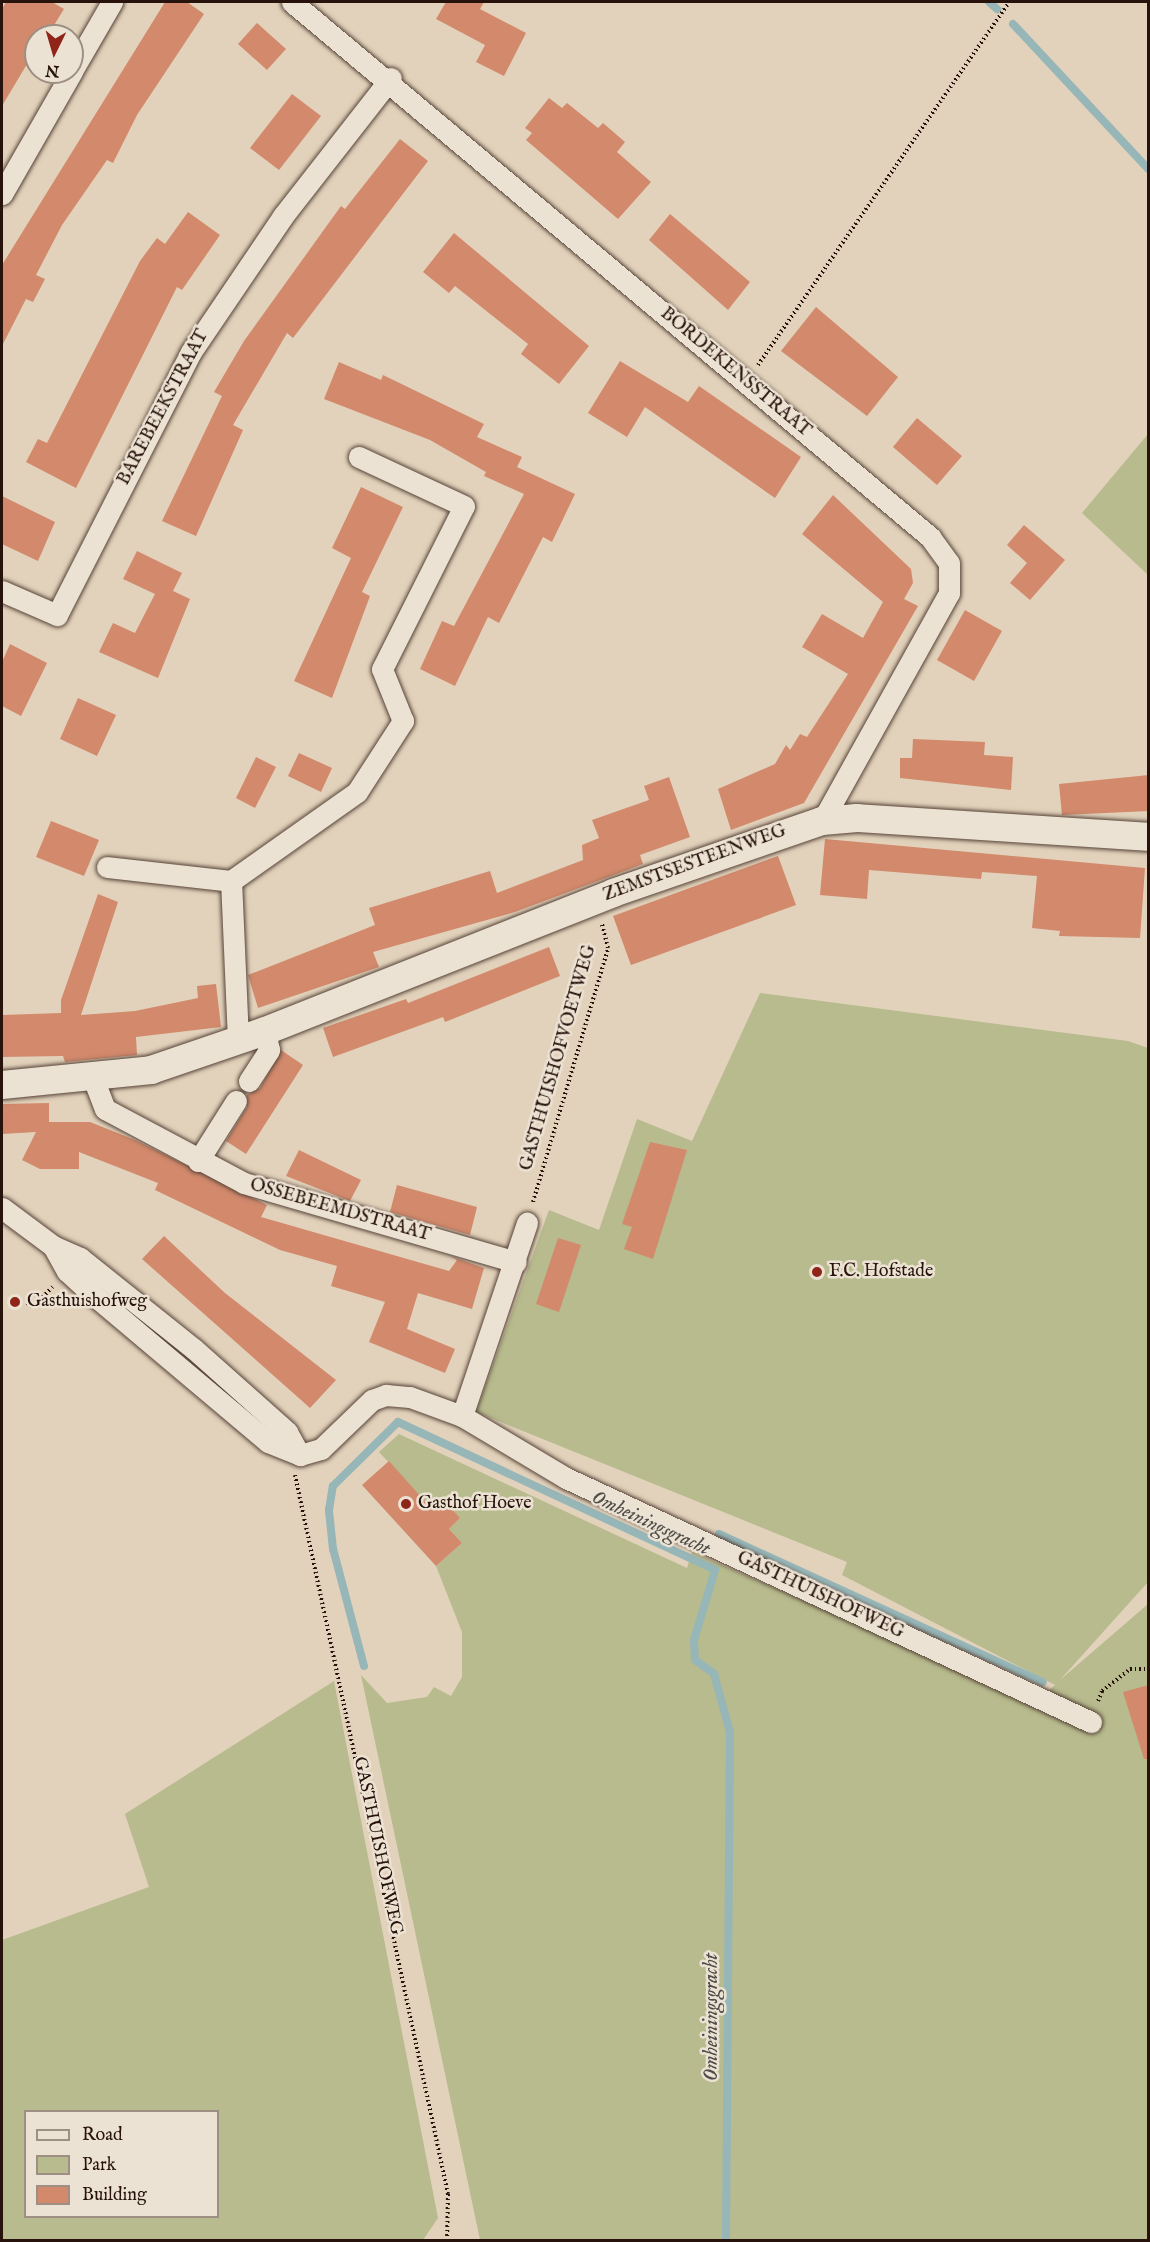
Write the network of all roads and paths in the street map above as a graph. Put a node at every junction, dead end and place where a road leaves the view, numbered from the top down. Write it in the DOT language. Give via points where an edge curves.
graph roads {
  1 [pos="111,2"];
  2 [pos="292,2"];
  3 [pos="1009,2"];
  4 [pos="84,50"];
  5 [pos="391,78"];
  6 [pos="65,84"];
  7 [pos="2,194"];
  8 [pos="746,382"];
  9 [pos="359,457"];
  10 [pos="2,591"];
  11 [pos="822,821"];
  12 [pos="1149,837"];
  13 [pos="107,867"];
  14 [pos="231,880"];
  15 [pos="595,900"];
  16 [pos="265,1032"];
  17 [pos="238,1040"];
  18 [pos="93,1078"];
  19 [pos="249,1081"];
  20 [pos="2,1085"];
  21 [pos="236,1101"];
  22 [pos="198,1161"];
  23 [pos="2,1208"];
  24 [pos="527,1223"];
  25 [pos="53,1246"];
  26 [pos="516,1262"];
  27 [pos="67,1271"];
  28 [pos="27,1303"];
  29 [pos="120,1303"];
  30 [pos="198,1353"];
  31 [pos="184,1369"];
  32 [pos="462,1416"];
  33 [pos="256,1418"];
  34 [pos="300,1455"];
  35 [pos="1149,1669"];
  36 [pos="1091,1722"];
  37 [pos="447,2241"];
  1 -- 4 [label="street"];
  2 -- 5 [label="street, BORDEKENSSTRAAT"];
  3 -- 8 [label="path"];
  5 -- 8 [label="street, BORDEKENSSTRAAT"];
  5 -- 10 [label="street, BAREBEEKSTRAAT" via="283,216 190,352 57,615"];
  6 -- 7 [label="street"];
  8 -- 11 [label="street, BORDEKENSSTRAAT" via="930,537 949,563 949,593"];
  9 -- 14 [label="street" via="464,506 382,669 403,721 357,792"];
  11 -- 12 [label="street, ZEMSTSESTEENWEG" via="857,818"];
  11 -- 15 [label="street, ZEMSTSESTEENWEG"];
  13 -- 14 [label="street"];
  14 -- 17 [label="street"];
  15 -- 16 [label="street, ZEMSTSESTEENWEG"];
  15 -- 24 [label="path, GASTHUISHOFVOETWEG" via="608,948"];
  16 -- 17 [label="street, ZEMSTSESTEENWEG"];
  16 -- 19 [label="street" via="269,1050"];
  17 -- 18 [label="street, ZEMSTSESTEENWEG" via="151,1070"];
  18 -- 20 [label="street, ZEMSTSESTEENWEG"];
  18 -- 22 [label="street, OSSEBEEMDSTRAAT" via="105,1109"];
  21 -- 22 [label="street"];
  22 -- 26 [label="street, OSSEBEEMDSTRAAT" via="308,1204"];
  23 -- 25 [label="street"];
  24 -- 26 [label="street"];
  25 -- 27 [label="street"];
  25 -- 29 [label="street" via="80,1258"];
  26 -- 32 [label="street"];
  27 -- 28 [label="path" via="33,1307"];
  27 -- 29 [label="street"];
  29 -- 30 [label="street"];
  29 -- 31 [label="street"];
  30 -- 31 [label="street"];
  30 -- 33 [label="street"];
  31 -- 33 [label="street"];
  32 -- 34 [label="street, GASTHUISHOFWEG" via="386,1395 372,1400 321,1449"];
  32 -- 36 [label="street, GASTHUISHOFWEG" via="566,1478"];
  33 -- 34 [label="street"];
  34 -- 37 [label="path, GASTHUISHOFWEG" via="295,1476 311,1556 361,1766 448,2194"];
  35 -- 36 [label="path" via="1130,1669 1102,1691"];
}
